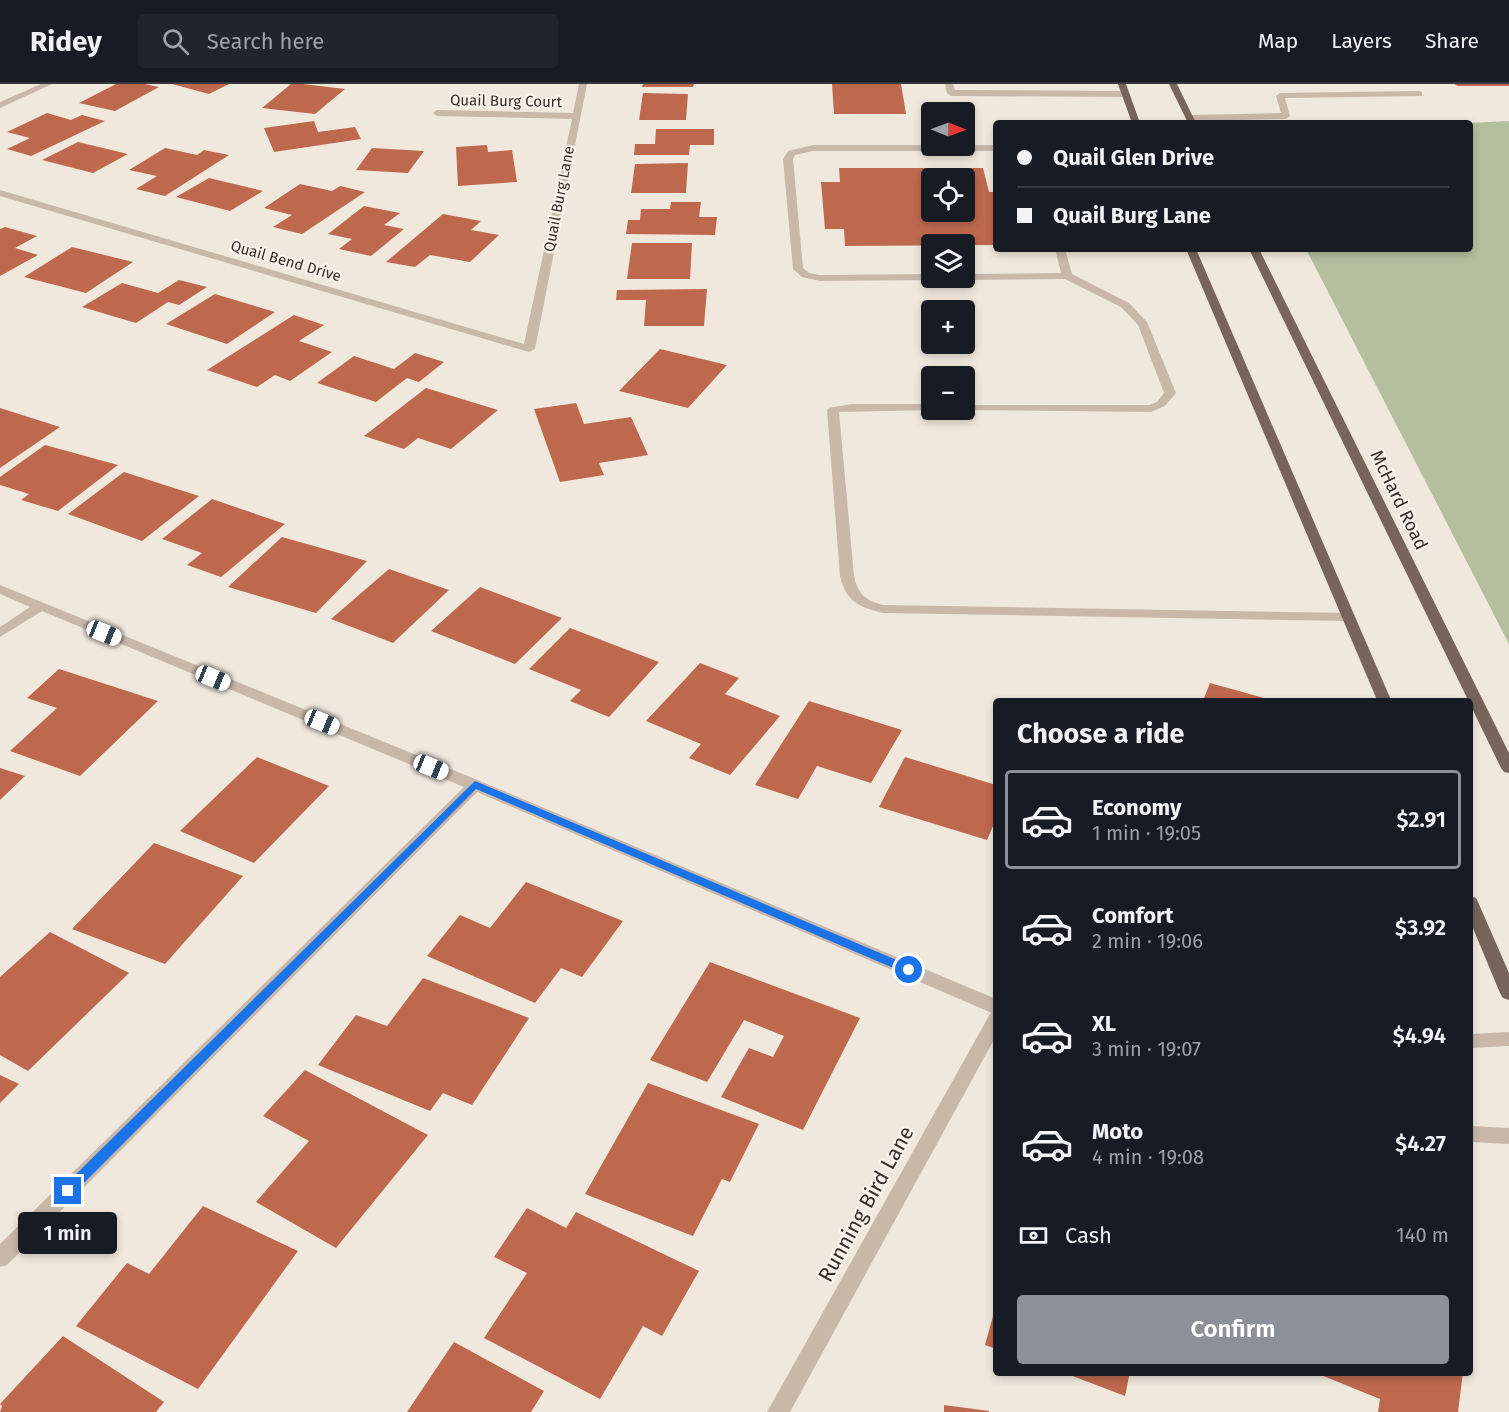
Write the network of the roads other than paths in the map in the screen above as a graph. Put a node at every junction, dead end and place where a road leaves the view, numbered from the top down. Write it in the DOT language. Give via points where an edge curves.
graph roads {
  1 [pos="48,84"];
  2 [pos="583,84"];
  3 [pos="949,84"];
  4 [pos="1122,84"];
  5 [pos="1173,84"];
  6 [pos="1030,89"];
  7 [pos="1126,94"];
  8 [pos="1419,94"];
  9 [pos="0,105"];
  10 [pos="437,113"];
  11 [pos="575,116"];
  12 [pos="1135,120"];
  13 [pos="1191,120"];
  14 [pos="993,147"];
  15 [pos="0,193"];
  16 [pos="1061,252"];
  17 [pos="1192,252"];
  18 [pos="1255,252"];
  19 [pos="1067,276"];
  20 [pos="921,277"];
  21 [pos="975,277"];
  22 [pos="536,314"];
  23 [pos="921,407"];
  24 [pos="975,408"];
  25 [pos="0,590"];
  26 [pos="39,607"];
  27 [pos="1348,617"];
  28 [pos="0,633"];
  29 [pos="1383,698"];
  30 [pos="1509,768"];
  31 [pos="475,785"];
  32 [pos="1473,909"];
  33 [pos="1509,993"];
  34 [pos="993,1006"];
  35 [pos="993,1024"];
  36 [pos="1509,1039"];
  37 [pos="1473,1041"];
  38 [pos="1473,1134"];
  39 [pos="1509,1136"];
  40 [pos="0,1258"];
  41 [pos="778,1412"];
  1 -- 9 [label="street"];
  2 -- 11 [label="street, Quail Burg Lane"];
  3 -- 6 [label="street" via="951,93"];
  4 -- 7 [label="main road"];
  5 -- 13 [label="main road"];
  6 -- 7 [label="street"];
  7 -- 12 [label="main road"];
  8 -- 13 [label="street" via="1280,96 1286,116"];
  10 -- 11 [label="street, Quail Burg Court"];
  11 -- 22 [label="street, Quail Burg Lane"];
  14 -- 20 [label="street" via="813,148 791,153 788,159 798,269 820,278"];
  15 -- 22 [label="street, Quail Bend Drive" via="529,349"];
  16 -- 19 [label="street"];
  17 -- 27 [label="main road"];
  18 -- 30 [label="main road, McHard Road"];
  19 -- 21 [label="street"];
  19 -- 24 [label="street" via="1125,305 1143,324 1170,393 1151,409"];
  23 -- 27 [label="street" via="832,410 847,576 849,589 859,603 883,609"];
  25 -- 26 [label="street"];
  26 -- 28 [label="street"];
  26 -- 31 [label="street"];
  27 -- 29 [label="main road"];
  31 -- 34 [label="street"];
  31 -- 40 [label="street"];
  32 -- 33 [label="main road"];
  35 -- 41 [label="street, Running Bird Lane"];
  36 -- 37 [label="street"];
  38 -- 39 [label="street"];
}
